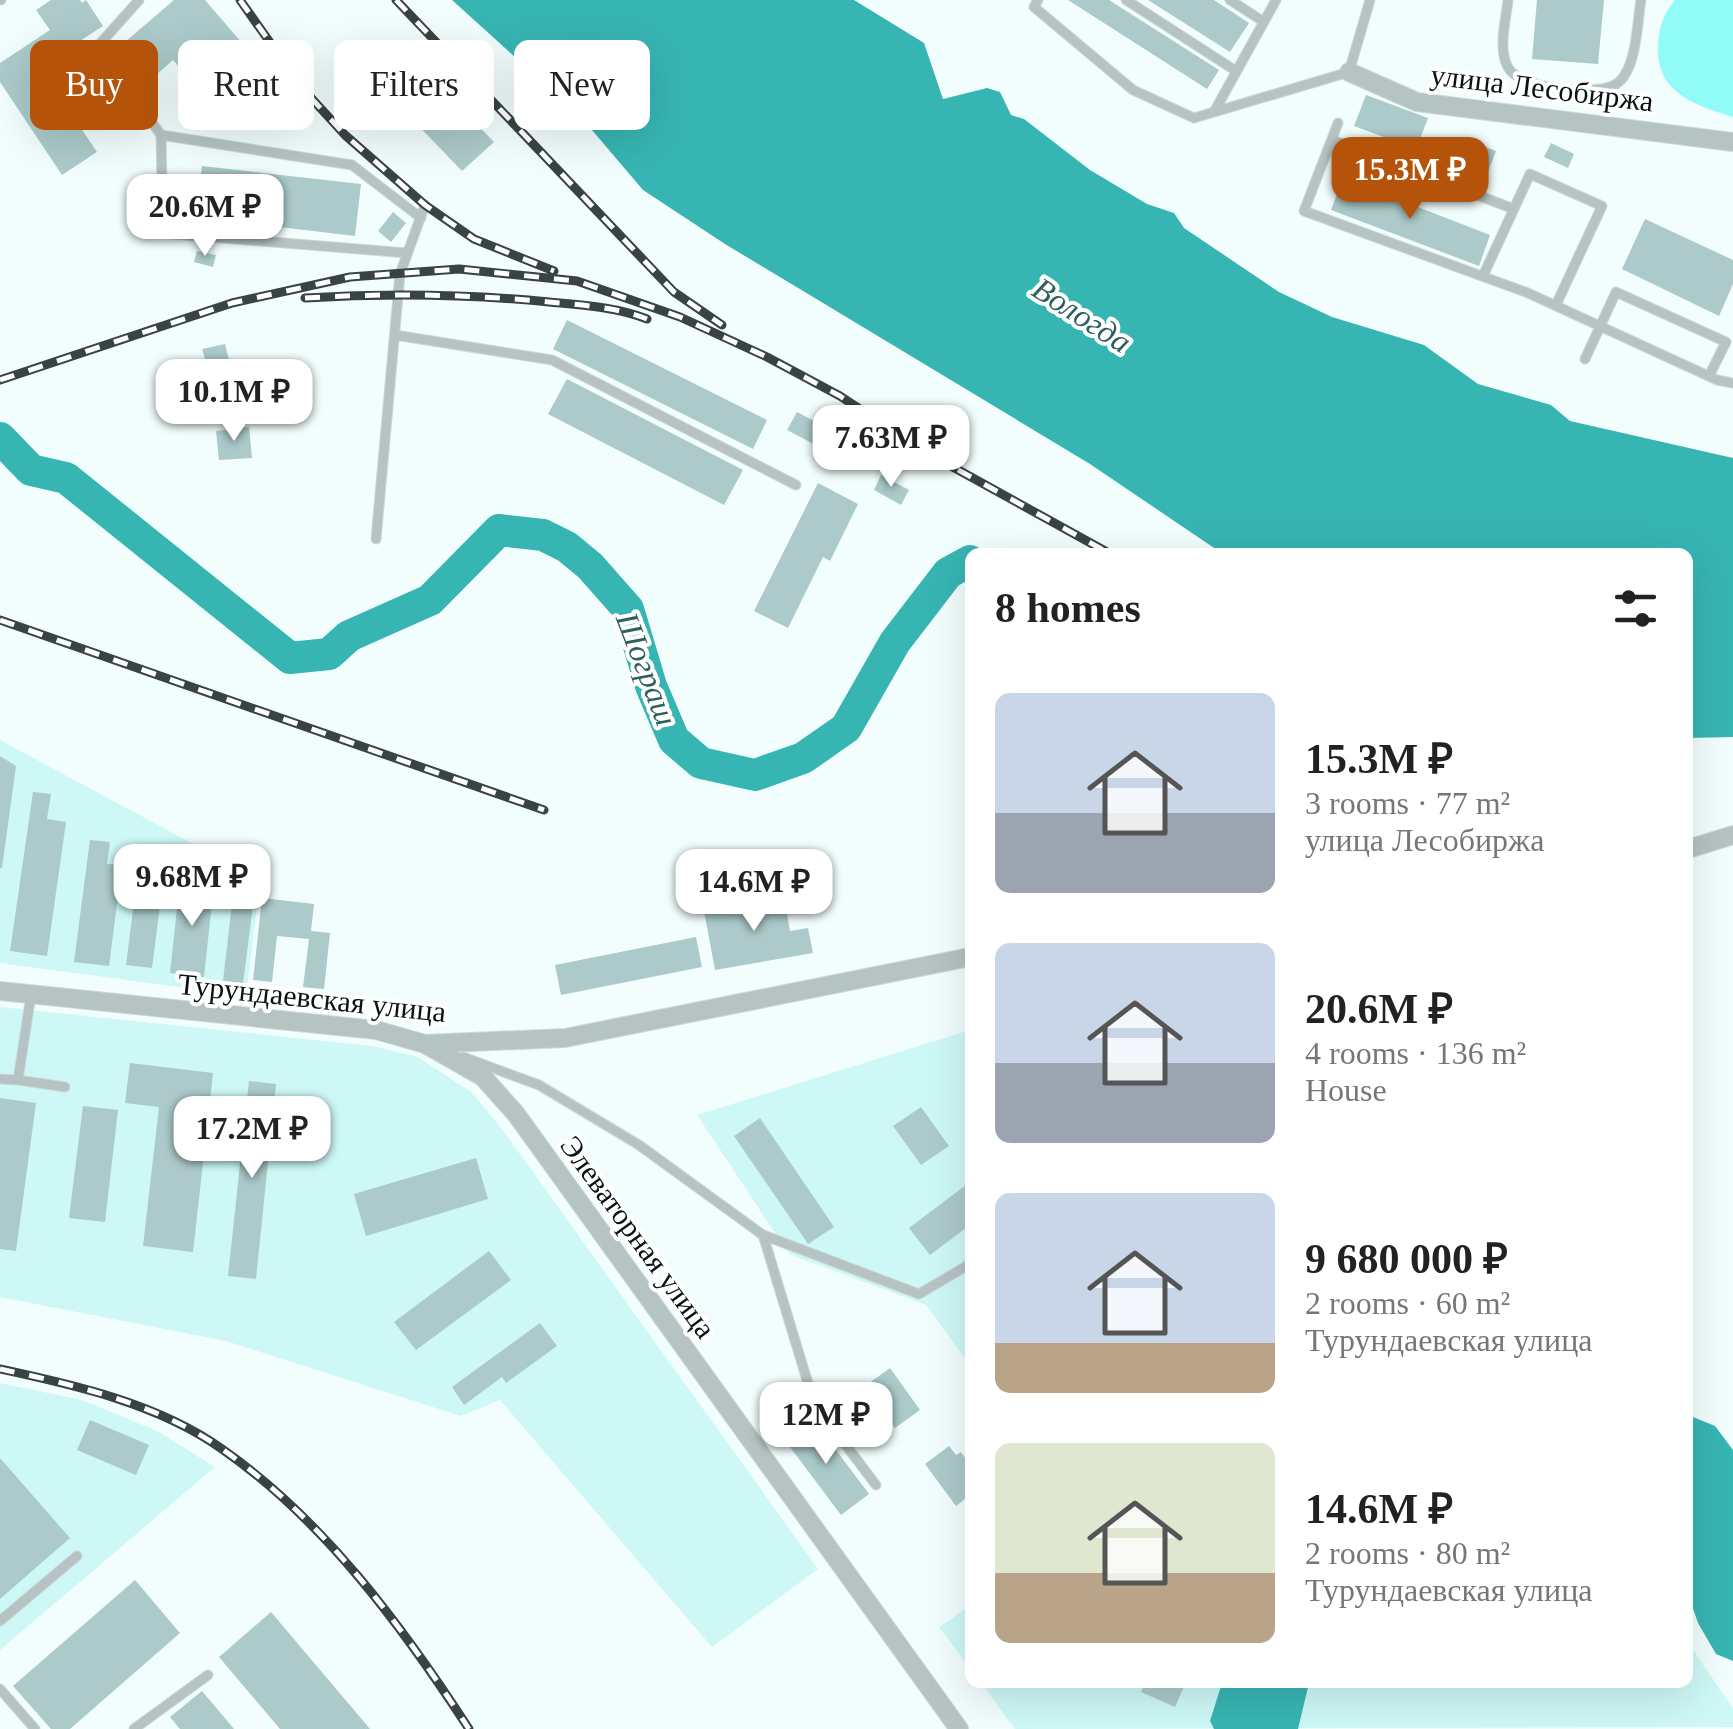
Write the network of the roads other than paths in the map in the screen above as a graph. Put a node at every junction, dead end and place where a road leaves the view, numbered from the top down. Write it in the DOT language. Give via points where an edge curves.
graph roads {
  1 [pos="139,0"];
  2 [pos="1038,0"];
  3 [pos="1126,0"];
  4 [pos="1230,0"];
  5 [pos="1276,0"];
  6 [pos="1370,0"];
  7 [pos="1508,0"];
  8 [pos="1641,0"];
  9 [pos="1264,22"];
  10 [pos="1236,72"];
  11 [pos="1349,72"];
  12 [pos="1214,112"];
  13 [pos="1338,122"];
  14 [pos="161,135"];
  15 [pos="1332,140"];
  16 [pos="1733,142"];
  17 [pos="426,206"];
  18 [pos="1514,209"];
  19 [pos="421,218"];
  20 [pos="407,254"];
  21 [pos="1483,276"];
  22 [pos="1556,305"];
  23 [pos="1599,326"];
  24 [pos="395,335"];
  25 [pos="1585,358"];
  26 [pos="1710,376"];
  27 [pos="1733,383"];
  28 [pos="796,484"];
  29 [pos="376,540"];
  30 [pos="1733,835"];
  31 [pos="1693,847"];
  32 [pos="965,958"];
  33 [pos="0,991"];
  34 [pos="31,995"];
  35 [pos="425,1044"];
  36 [pos="0,1079"];
  37 [pos="18,1080"];
  38 [pos="65,1088"];
  39 [pos="762,1235"];
  40 [pos="965,1267"];
  41 [pos="876,1485"];
  42 [pos="76,1556"];
  43 [pos="0,1621"];
  44 [pos="208,1675"];
  45 [pos="0,1690"];
  46 [pos="150,1725"];
  47 [pos="35,1729"];
  48 [pos="134,1729"];
  49 [pos="960,1729"];
  1 -- 14 [label="lane" via="98,46"];
  2 -- 12 [label="lane" via="1034,7 1133,90 1194,118"];
  3 -- 10 [label="lane"];
  4 -- 9 [label="lane"];
  5 -- 9 [label="lane"];
  6 -- 11 [label="lane"];
  7 -- 8 [label="lane" via="1509,70 1536,86 1595,90 1620,81 1627,70"];
  9 -- 10 [label="lane"];
  10 -- 12 [label="lane"];
  11 -- 12 [label="lane"];
  11 -- 16 [label="street, улица Лесобиржа" via="1417,102"];
  13 -- 15 [label="lane"];
  14 -- 19 [label="lane" via="352,165"];
  14 -- 20 [label="lane" via="162,233"];
  15 -- 18 [label="lane"];
  15 -- 21 [label="lane" via="1304,210"];
  17 -- 19 [label="lane"];
  18 -- 21 [label="lane"];
  18 -- 22 [label="lane" via="1530,174 1602,206"];
  19 -- 20 [label="lane"];
  20 -- 24 [label="lane"];
  21 -- 22 [label="lane"];
  22 -- 23 [label="lane"];
  23 -- 25 [label="lane"];
  23 -- 26 [label="lane"];
  23 -- 26 [label="lane" via="1616,292 1726,342"];
  24 -- 28 [label="lane" via="552,360"];
  24 -- 29 [label="lane"];
  26 -- 27 [label="lane"];
  30 -- 31 [label="street"];
  32 -- 35 [label="street, Турундаевская улица" via="565,1038"];
  33 -- 34 [label="street, Турундаевская улица"];
  34 -- 35 [label="street, Турундаевская улица" via="376,1030"];
  34 -- 37 [label="lane"];
  35 -- 39 [label="lane" via="539,1085 639,1145"];
  35 -- 49 [label="street, Элеваторная улица" via="482,1077 516,1114"];
  36 -- 37 [label="lane"];
  37 -- 38 [label="lane"];
  39 -- 40 [label="lane" via="918,1294"];
  39 -- 41 [label="lane" via="814,1403"];
  42 -- 43 [label="lane"];
  44 -- 46 [label="lane"];
  45 -- 47 [label="lane"];
  46 -- 48 [label="lane"];
}
